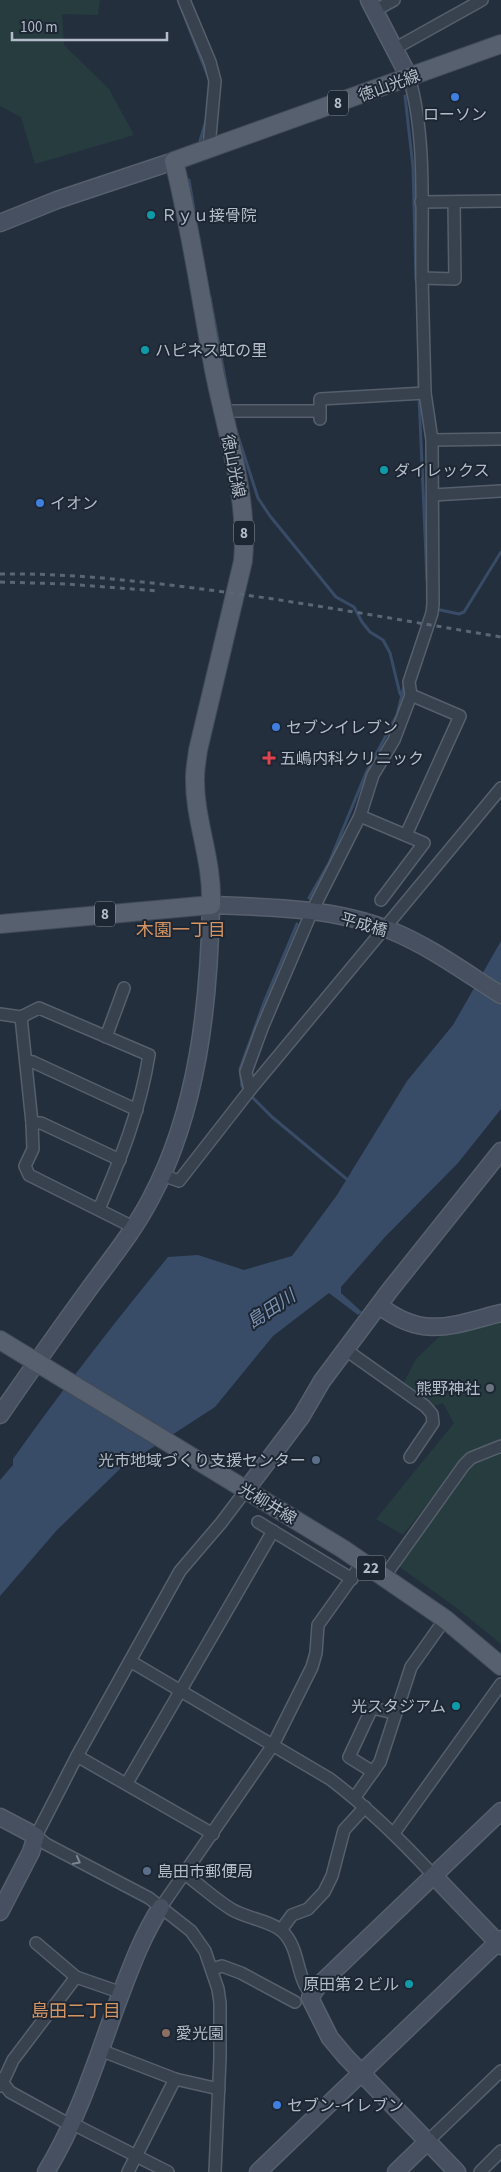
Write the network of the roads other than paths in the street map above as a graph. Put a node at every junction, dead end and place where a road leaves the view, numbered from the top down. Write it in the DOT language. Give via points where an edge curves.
graph roads {
  1 [pos="184,0"];
  2 [pos="394,0"];
  3 [pos="482,0"];
  4 [pos="372,5"];
  5 [pos="501,44"];
  6 [pos="394,49"];
  7 [pos="409,77"];
  8 [pos="209,147"];
  9 [pos="174,161"];
  10 [pos="501,201"];
  11 [pos="421,202"];
  12 [pos="454,202"];
  13 [pos="0,223"];
  14 [pos="422,278"];
  15 [pos="425,393"];
  16 [pos="223,412"];
  17 [pos="501,438"];
  18 [pos="432,440"];
  19 [pos="501,491"];
  20 [pos="433,495"];
  21 [pos="412,695"];
  22 [pos="501,788"];
  23 [pos="360,816"];
  24 [pos="406,835"];
  25 [pos="381,900"];
  26 [pos="211,905"];
  27 [pos="312,911"];
  28 [pos="0,924"];
  29 [pos="389,930"];
  30 [pos="124,988"];
  31 [pos="501,995"];
  32 [pos="0,1014"];
  33 [pos="20,1017"];
  34 [pos="106,1037"];
  35 [pos="26,1061"];
  36 [pos="250,1090"];
  37 [pos="137,1110"];
  38 [pos="32,1123"];
  39 [pos="501,1152"];
  40 [pos="120,1160"];
  41 [pos="162,1175"];
  42 [pos="99,1209"];
  43 [pos="135,1228"];
  44 [pos="380,1306"];
  45 [pos="501,1313"];
  46 [pos="0,1340"];
  47 [pos="346,1350"];
  48 [pos="44,1366"];
  49 [pos="0,1415"];
  50 [pos="501,1446"];
  51 [pos="410,1457"];
  52 [pos="239,1486"];
  53 [pos="258,1522"];
  54 [pos="273,1531"];
  55 [pos="363,1562"];
  56 [pos="384,1577"];
  57 [pos="352,1579"];
  58 [pos="445,1620"];
  59 [pos="130,1661"];
  60 [pos="501,1666"];
  61 [pos="501,1684"];
  62 [pos="180,1690"];
  63 [pos="394,1713"];
  64 [pos="273,1745"];
  65 [pos="77,1756"];
  66 [pos="373,1772"];
  67 [pos="127,1783"];
  68 [pos="355,1798"];
  69 [pos="365,1806"];
  70 [pos="501,1811"];
  71 [pos="0,1817"];
  72 [pos="31,1833"];
  73 [pos="394,1833"];
  74 [pos="213,1834"];
  75 [pos="185,1874"];
  76 [pos="434,1876"];
  77 [pos="161,1907"];
  78 [pos="0,1912"];
  79 [pos="281,1930"];
  80 [pos="36,1943"];
  81 [pos="500,1943"];
  82 [pos="212,1969"];
  83 [pos="76,1977"];
  84 [pos="122,1992"];
  85 [pos="306,1998"];
  86 [pos="100,2050"];
  87 [pos="501,2071"];
  88 [pos="362,2072"];
  89 [pos="175,2079"];
  90 [pos="1,2083"];
  91 [pos="219,2089"];
  92 [pos="72,2125"];
  93 [pos="428,2141"];
  94 [pos="501,2151"];
  95 [pos="136,2156"];
  96 [pos="46,2172"];
  97 [pos="128,2172"];
  98 [pos="168,2172"];
  99 [pos="215,2172"];
  100 [pos="258,2172"];
  101 [pos="396,2172"];
  102 [pos="458,2172"];
  103 [pos="480,2172"];
  1 -- 8 [label="street" via="215,81"];
  2 -- 4 [label="street"];
  3 -- 6 [label="street"];
  4 -- 6 [label="street"];
  5 -- 7 [label="main road, 徳山光線 / 8"];
  6 -- 7 [label="street"];
  7 -- 8 [label="main road, 徳山光線 / 8"];
  7 -- 11 [label="street" via="419,134"];
  8 -- 9 [label="main road, 徳山光線 / 8"];
  9 -- 13 [label="street" via="57,200"];
  9 -- 16 [label="main road, 徳山光線 / 8"];
  10 -- 12 [label="street"];
  11 -- 12 [label="street"];
  11 -- 14 [label="street"];
  12 -- 14 [label="street" via="455,279"];
  14 -- 15 [label="street"];
  15 -- 16 [label="street" via="320,399 320,415"];
  15 -- 18 [label="street"];
  16 -- 26 [label="main road, 徳山光線 / 8" via="245,541 194,776 210,866"];
  17 -- 18 [label="street"];
  18 -- 20 [label="street"];
  19 -- 20 [label="street"];
  20 -- 21 [label="street" via="432,613 409,682"];
  21 -- 23 [label="street" via="394,740 373,775"];
  21 -- 24 [label="street" via="460,716"];
  22 -- 29 [label="street"];
  23 -- 24 [label="street"];
  23 -- 27 [label="street"];
  24 -- 25 [label="street" via="424,843"];
  26 -- 27 [label="street, 平成橋"];
  26 -- 28 [label="main road, 8"];
  26 -- 41 [label="street" via="204,1009 193,1079 179,1134"];
  27 -- 29 [label="street, 平成橋"];
  27 -- 36 [label="street" via="246,1072"];
  29 -- 31 [label="street, 平成橋" via="428,949"];
  29 -- 36 [label="street"];
  30 -- 34 [label="street"];
  32 -- 33 [label="street"];
  33 -- 34 [label="street" via="39,1008"];
  33 -- 35 [label="street"];
  34 -- 37 [label="street" via="150,1055"];
  35 -- 37 [label="street"];
  35 -- 38 [label="street"];
  36 -- 41 [label="street" via="179,1181"];
  37 -- 40 [label="street"];
  38 -- 40 [label="street" via="41,1123"];
  38 -- 42 [label="street" via="33,1149 25,1166 29,1175"];
  39 -- 44 [label="street"];
  40 -- 42 [label="street"];
  41 -- 43 [label="street"];
  42 -- 43 [label="street"];
  43 -- 48 [label="street"];
  44 -- 45 [label="street" via="424,1328 440,1328"];
  44 -- 47 [label="street"];
  46 -- 48 [label="main road, 光柳井線 / 22"];
  47 -- 51 [label="street" via="432,1414 433,1422"];
  47 -- 52 [label="street" via="322,1381 301,1417"];
  48 -- 49 [label="street"];
  48 -- 52 [label="main road, 光柳井線 / 22"];
  50 -- 56 [label="street" via="471,1458 464,1465"];
  52 -- 55 [label="main road, 光柳井線 / 22"];
  52 -- 59 [label="street" via="216,1530 180,1571"];
  53 -- 54 [label="street"];
  54 -- 57 [label="street"];
  54 -- 62 [label="street"];
  55 -- 56 [label="main road, 光柳井線 / 22"];
  55 -- 57 [label="street"];
  56 -- 58 [label="main road, 光柳井線 / 22"];
  57 -- 64 [label="street" via="318,1625 312,1667"];
  58 -- 60 [label="main road, 光柳井線 / 22"];
  58 -- 63 [label="street" via="410,1667"];
  59 -- 62 [label="street"];
  59 -- 65 [label="street"];
  61 -- 73 [label="street"];
  62 -- 64 [label="street"];
  62 -- 67 [label="street"];
  63 -- 66 [label="street" via="380,1762"];
  63 -- 66 [label="street" via="372,1708 348,1757"];
  64 -- 68 [label="street"];
  64 -- 74 [label="street"];
  65 -- 67 [label="street"];
  65 -- 72 [label="street"];
  66 -- 68 [label="street"];
  67 -- 74 [label="street"];
  68 -- 69 [label="street"];
  69 -- 73 [label="street"];
  69 -- 79 [label="street" via="344,1830 332,1876 324,1892 308,1909 292,1915"];
  70 -- 76 [label="street"];
  71 -- 72 [label="street"];
  72 -- 77 [label="street, one-way"];
  72 -- 78 [label="street" via="31,1852"];
  73 -- 76 [label="street"];
  74 -- 75 [label="street"];
  75 -- 77 [label="street"];
  75 -- 79 [label="street" via="231,1910"];
  76 -- 81 [label="street"];
  76 -- 85 [label="street"];
  77 -- 82 [label="street" via="191,1931 205,1951"];
  77 -- 84 [label="street" via="134,1955"];
  79 -- 85 [label="street" via="297,1960"];
  80 -- 83 [label="street"];
  81 -- 88 [label="street"];
  82 -- 85 [label="street" via="222,1966"];
  82 -- 91 [label="street" via="220,2003"];
  83 -- 84 [label="street"];
  83 -- 90 [label="street" via="13,2060"];
  84 -- 86 [label="street"];
  85 -- 88 [label="street" via="330,2038"];
  86 -- 89 [label="street"];
  86 -- 92 [label="street"];
  87 -- 93 [label="street"];
  88 -- 93 [label="street"];
  88 -- 100 [label="street"];
  89 -- 91 [label="street"];
  89 -- 95 [label="street"];
  90 -- 92 [label="street" via="10,2092"];
  91 -- 99 [label="street"];
  92 -- 95 [label="street"];
  92 -- 96 [label="street"];
  93 -- 101 [label="street"];
  93 -- 102 [label="street"];
  94 -- 103 [label="street"];
  95 -- 97 [label="street"];
  95 -- 98 [label="street"];
}
